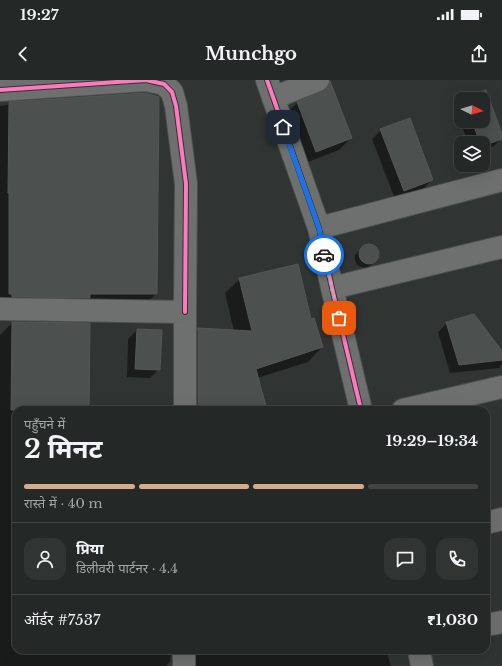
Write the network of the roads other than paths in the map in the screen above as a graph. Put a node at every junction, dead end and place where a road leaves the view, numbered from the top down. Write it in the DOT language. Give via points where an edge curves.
graph roads {
  1 [pos="318,80"];
  2 [pos="270,89"];
  3 [pos="0,90"];
  4 [pos="502,180"];
  5 [pos="319,228"];
  6 [pos="502,247"];
  7 [pos="332,288"];
  8 [pos="0,309"];
  9 [pos="185,312"];
  10 [pos="502,387"];
  11 [pos="185,406"];
  12 [pos="360,406"];
  13 [pos="421,406"];
  14 [pos="502,519"];
  15 [pos="490,521"];
  16 [pos="502,622"];
  17 [pos="490,624"];
  18 [pos="184,654"];
  19 [pos="420,654"];
  20 [pos="184,666"];
  21 [pos="422,666"];
  1 -- 2 [label="street"];
  2 -- 5 [label="street"];
  3 -- 9 [label="street" via="146,80 164,84 172,92 186,184"];
  4 -- 5 [label="street"];
  5 -- 7 [label="street"];
  6 -- 7 [label="street"];
  7 -- 12 [label="street"];
  8 -- 9 [label="street"];
  9 -- 11 [label="street"];
  10 -- 13 [label="street"];
  14 -- 15 [label="street"];
  16 -- 17 [label="street"];
  18 -- 20 [label="street"];
  19 -- 21 [label="street"];
}
